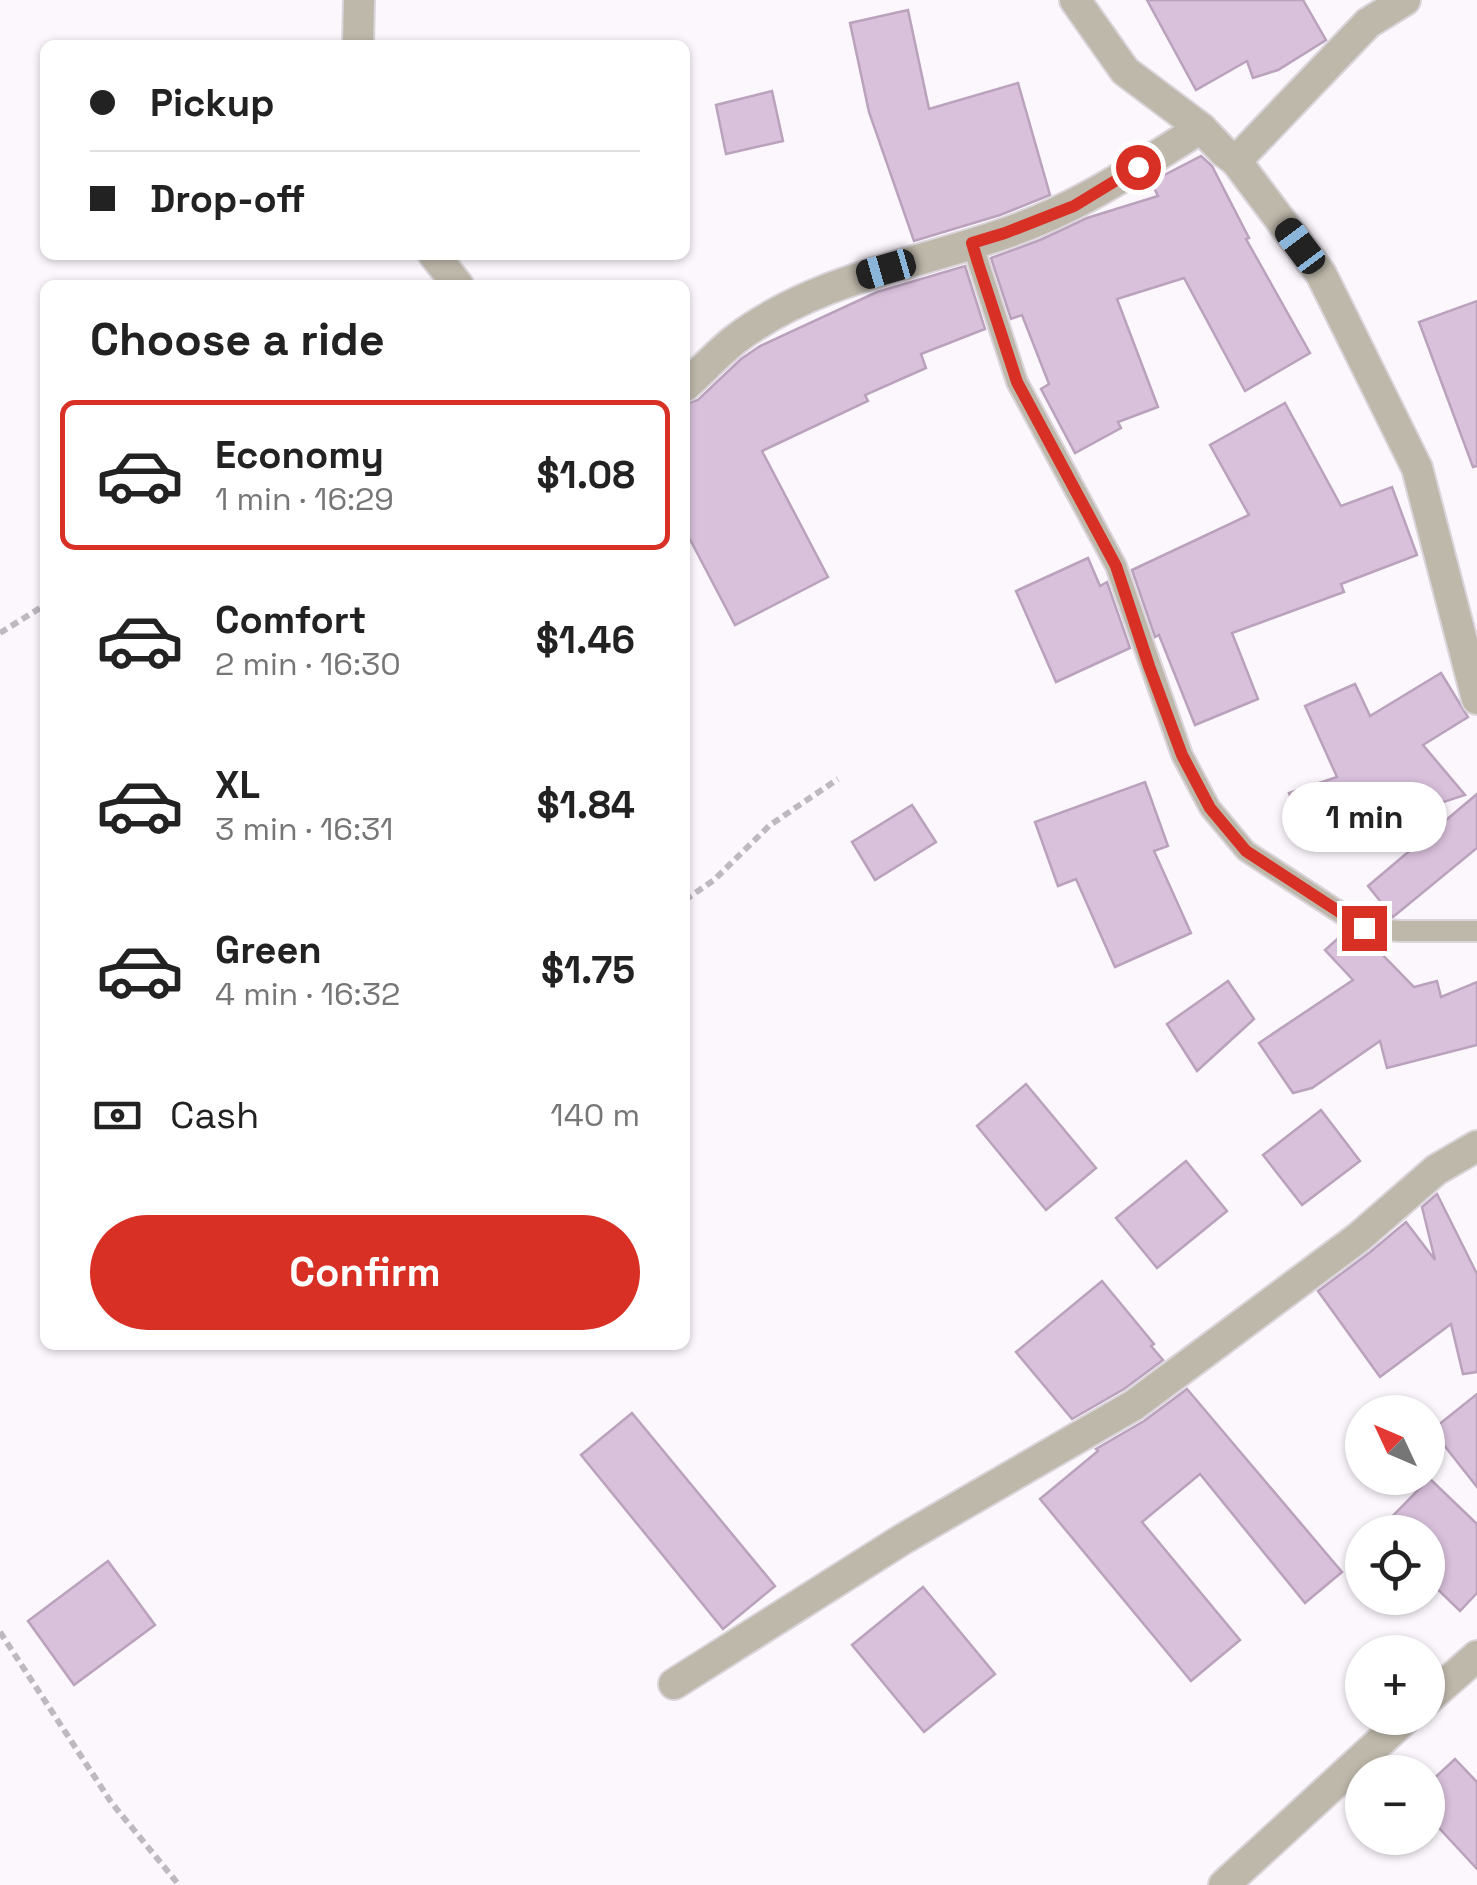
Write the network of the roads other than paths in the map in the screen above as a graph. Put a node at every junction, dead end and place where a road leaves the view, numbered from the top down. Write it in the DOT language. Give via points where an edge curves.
graph roads {
  1 [pos="359,0"];
  2 [pos="1075,0"];
  3 [pos="1405,0"];
  4 [pos="358,40"];
  5 [pos="1202,128"];
  6 [pos="1236,161"];
  7 [pos="972,243"];
  8 [pos="438,260"];
  9 [pos="454,280"];
  10 [pos="690,381"];
  11 [pos="1477,700"];
  12 [pos="1477,931"];
  13 [pos="1477,1146"];
  14 [pos="1477,1656"];
  15 [pos="674,1684"];
  16 [pos="1445,1684"];
  17 [pos="1387,1735"];
  18 [pos="1224,1885"];
  1 -- 4 [label="street"];
  2 -- 5 [label="street" via="1124,70"];
  3 -- 6 [label="street" via="1368,23"];
  5 -- 6 [label="street"];
  5 -- 7 [label="street" via="1074,206"];
  6 -- 11 [label="street" via="1320,274 1417,468"];
  7 -- 10 [label="street" via="857,277 789,306 736,339"];
  7 -- 12 [label="lane" via="1017,382 1116,566 1182,755 1210,808 1246,851 1364,928"];
  8 -- 9 [label="street"];
  13 -- 15 [label="street" via="1436,1170 1358,1238 1134,1405 903,1539"];
  14 -- 16 [label="street"];
  17 -- 18 [label="street"];
}
